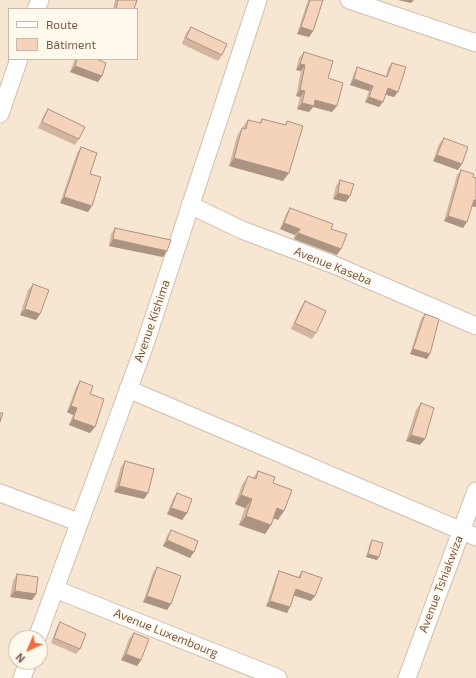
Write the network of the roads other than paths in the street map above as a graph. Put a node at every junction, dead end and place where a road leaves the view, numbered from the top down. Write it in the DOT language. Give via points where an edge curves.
graph roads {
  1 [pos="258,0"];
  2 [pos="349,0"];
  3 [pos="476,43"];
  4 [pos="18,60"];
  5 [pos="4,87"];
  6 [pos="0,114"];
  7 [pos="190,205"];
  8 [pos="476,326"];
  9 [pos="128,389"];
  10 [pos="476,491"];
  11 [pos="0,492"];
  12 [pos="78,522"];
  13 [pos="469,533"];
  14 [pos="55,589"];
  15 [pos="40,630"];
  16 [pos="278,678"];
  17 [pos="407,678"];
  1 -- 7 [label="street, Avenue Kishima"];
  2 -- 3 [label="street"];
  4 -- 5 [label="street"];
  5 -- 6 [label="street"];
  7 -- 8 [label="street, Avenue Kaseba" via="242,230 332,264"];
  7 -- 9 [label="street, Avenue Kishima"];
  9 -- 12 [label="street, Avenue Kishima"];
  9 -- 13 [label="street"];
  10 -- 13 [label="street, Avenue Tshiakwiza"];
  11 -- 12 [label="street"];
  12 -- 14 [label="street, Avenue Kishima"];
  13 -- 17 [label="street, Avenue Tshiakwiza"];
  14 -- 15 [label="street, Avenue Kishima"];
  14 -- 16 [label="street, Avenue Luxembourg"];
}
